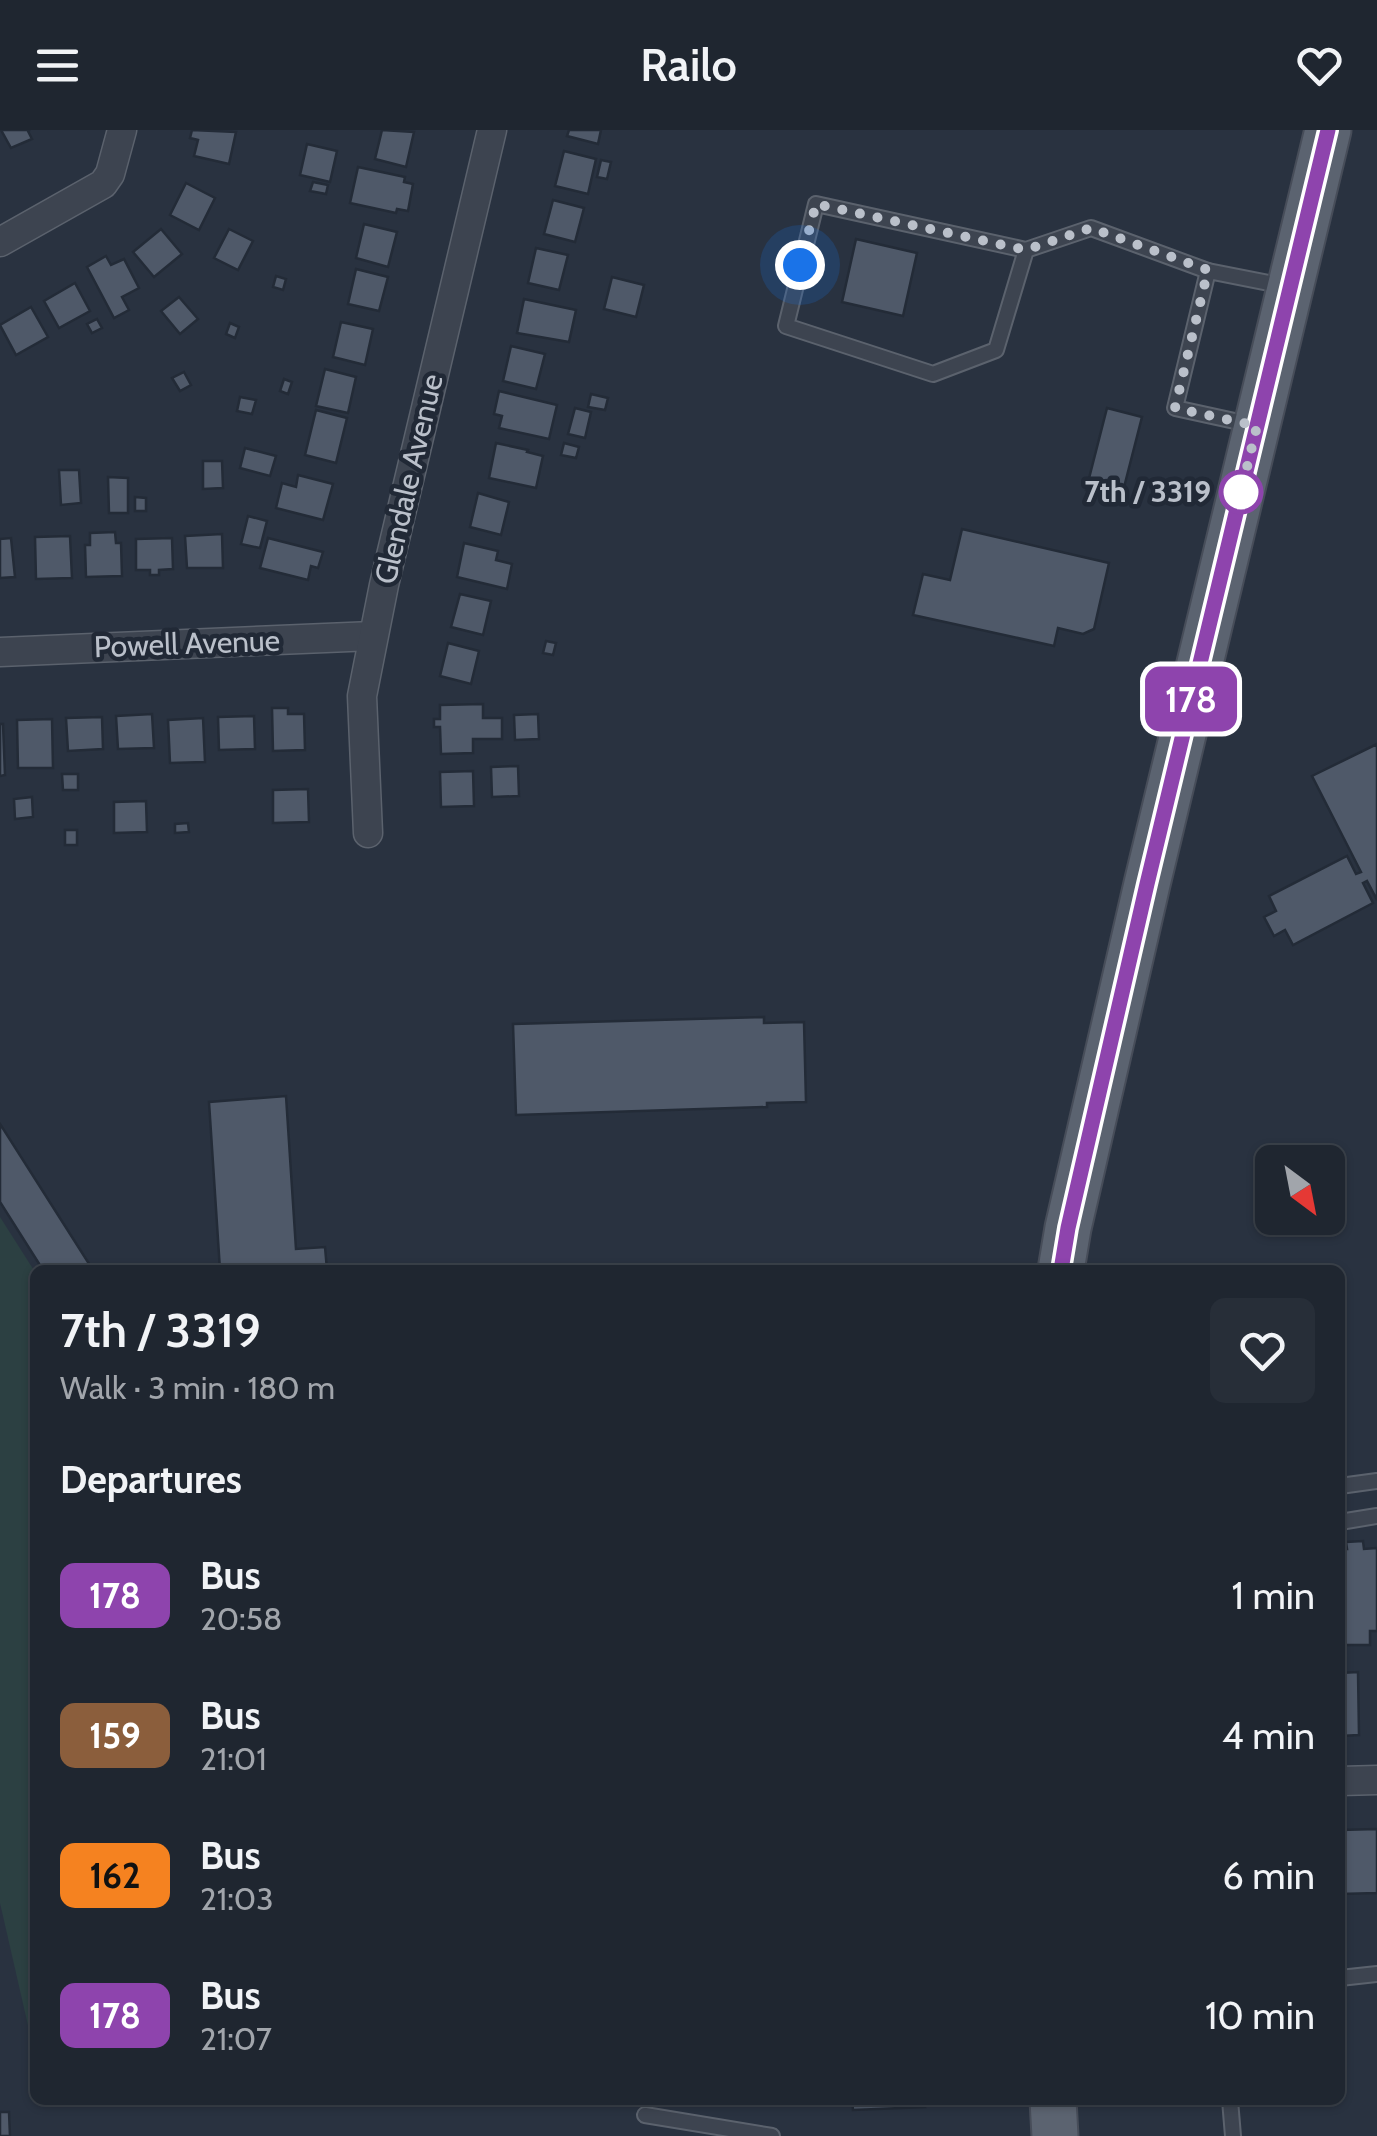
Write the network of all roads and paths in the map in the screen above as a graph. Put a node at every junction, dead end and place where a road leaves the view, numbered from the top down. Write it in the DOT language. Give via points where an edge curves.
graph roads {
  1 [pos="122,130"];
  2 [pos="492,130"];
  3 [pos="1328,130"];
  4 [pos="0,242"];
  5 [pos="1026,250"];
  6 [pos="1208,270"];
  7 [pos="1290,286"];
  8 [pos="1257,426"];
  9 [pos="373,636"];
  10 [pos="0,652"];
  11 [pos="368,833"];
  12 [pos="1062,1265"];
  13 [pos="1377,1481"];
  14 [pos="1345,1485"];
  15 [pos="1377,1516"];
  16 [pos="1346,1520"];
  17 [pos="1345,1780"];
  18 [pos="1377,1780"];
  19 [pos="1377,1974"];
  20 [pos="1345,1977"];
  21 [pos="1053,2105"];
  22 [pos="1230,2105"];
  23 [pos="646,2116"];
  24 [pos="772,2136"];
  25 [pos="1054,2136"];
  26 [pos="1233,2136"];
  1 -- 4 [label="street" via="103,184"];
  2 -- 9 [label="street, Glendale Avenue"];
  3 -- 7 [label="main road"];
  5 -- 5 [label="lane" via="816,204 786,326 933,374 996,350"];
  5 -- 6 [label="lane" via="1091,228"];
  6 -- 7 [label="lane"];
  6 -- 8 [label="lane" via="1175,408"];
  7 -- 8 [label="main road"];
  8 -- 12 [label="main road"];
  9 -- 10 [label="street, Powell Avenue"];
  9 -- 11 [label="street, Glendale Avenue" via="362,696"];
  13 -- 14 [label="lane"];
  15 -- 16 [label="lane"];
  17 -- 18 [label="street"];
  19 -- 20 [label="lane"];
  21 -- 25 [label="main road"];
  22 -- 26 [label="lane"];
  23 -- 24 [label="lane"];
}
